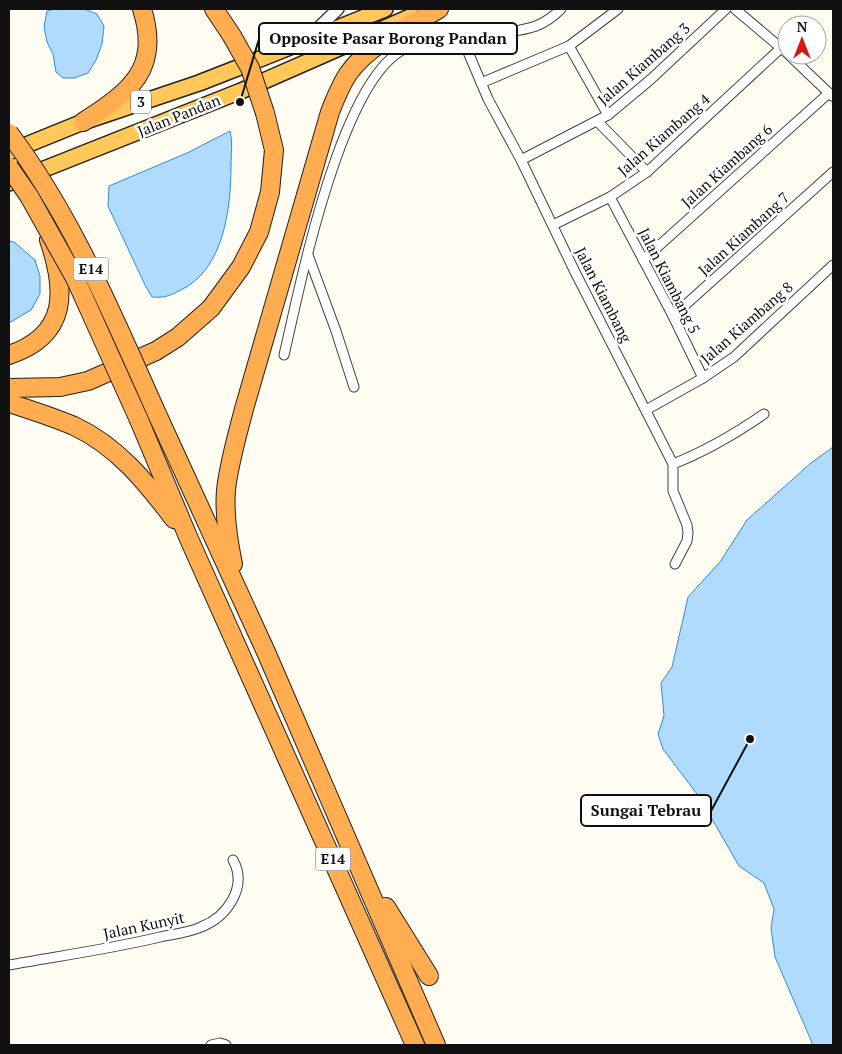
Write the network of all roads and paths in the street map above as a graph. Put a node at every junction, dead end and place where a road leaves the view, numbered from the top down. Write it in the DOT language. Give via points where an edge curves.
graph roads {
  1 [pos="142,9"];
  2 [pos="214,9"];
  3 [pos="338,9"];
  4 [pos="385,9"];
  5 [pos="430,9"];
  6 [pos="439,9"];
  7 [pos="561,9"];
  8 [pos="618,9"];
  9 [pos="726,9"];
  10 [pos="735,9"];
  11 [pos="304,42"];
  12 [pos="777,44"];
  13 [pos="465,45"];
  14 [pos="569,46"];
  15 [pos="777,60"];
  16 [pos="800,65"];
  17 [pos="481,83"];
  18 [pos="831,95"];
  19 [pos="608,115"];
  20 [pos="597,121"];
  21 [pos="83,122"];
  22 [pos="9,133"];
  23 [pos="9,152"];
  24 [pos="521,160"];
  25 [pos="9,167"];
  26 [pos="647,172"];
  27 [pos="833,172"];
  28 [pos="9,182"];
  29 [pos="610,197"];
  30 [pos="42,219"];
  31 [pos="553,225"];
  32 [pos="308,255"];
  33 [pos="643,260"];
  34 [pos="833,265"];
  35 [pos="673,316"];
  36 [pos="9,355"];
  37 [pos="284,355"];
  38 [pos="703,378"];
  39 [pos="354,387"];
  40 [pos="9,388"];
  41 [pos="9,403"];
  42 [pos="646,410"];
  43 [pos="764,414"];
  44 [pos="673,464"];
  45 [pos="189,539"];
  46 [pos="675,564"];
  47 [pos="238,591"];
  48 [pos="233,860"];
  49 [pos="357,860"];
  50 [pos="9,965"];
  51 [pos="429,976"];
  52 [pos="211,1045"];
  53 [pos="226,1045"];
  54 [pos="415,1045"];
  55 [pos="436,1045"];
  1 -- 21 [label="highway" via="148,35 147,56 141,72 115,102"];
  2 -- 40 [label="highway, bridge" via="250,68 274,150 270,192 259,232 241,267 211,308 178,337 156,351 98,377 60,387"];
  3 -- 11 [label="street"];
  4 -- 11 [label="highway, Jalan Pandan / 3"];
  5 -- 28 [label="highway, Jalan Pandan / 3" via="241,91"];
  6 -- 47 [label="highway" via="376,47 357,64 342,84 330,112 244,409 226,490 228,536"];
  7 -- 13 [label="street" via="534,26"];
  8 -- 14 [label="street"];
  9 -- 19 [label="street, Jalan Kiambang 3"];
  10 -- 12 [label="street"];
  11 -- 21 [label="highway, Jalan Pandan / 3" via="199,83"];
  13 -- 17 [label="street, Jalan Kiambang"];
  13 -- 32 [label="street" via="417,45 406,48 384,65 367,88 337,153"];
  14 -- 17 [label="street"];
  14 -- 19 [label="street"];
  15 -- 26 [label="street, Jalan Kiambang 4"];
  16 -- 18 [label="street"];
  17 -- 24 [label="street, Jalan Kiambang"];
  18 -- 33 [label="street, Jalan Kiambang 6"];
  19 -- 20 [label="street, Jalan Kiambang 3"];
  20 -- 24 [label="street, Jalan Kiambang 3"];
  20 -- 26 [label="street"];
  21 -- 23 [label="highway, Jalan Pandan / 3"];
  22 -- 47 [label="highway, E14, bridge" via="90,265"];
  24 -- 31 [label="street, Jalan Kiambang"];
  25 -- 30 [label="highway, bridge"];
  26 -- 29 [label="street, Jalan Kiambang 4"];
  27 -- 35 [label="street, Jalan Kiambang 7"];
  29 -- 31 [label="street, Jalan Kiambang 4"];
  29 -- 33 [label="street, Jalan Kiambang 5"];
  30 -- 36 [label="highway, bridge" via="59,275 58,310 42,337"];
  30 -- 45 [label="highway, E14, bridge" via="75,278"];
  31 -- 42 [label="street, Jalan Kiambang"];
  32 -- 37 [label="street"];
  32 -- 39 [label="street"];
  33 -- 35 [label="street, Jalan Kiambang 5"];
  34 -- 38 [label="street, Jalan Kiambang 8" via="734,357"];
  35 -- 38 [label="street, Jalan Kiambang 5"];
  38 -- 42 [label="street, Jalan Kiambang 8"];
  41 -- 45 [label="highway" via="76,427 124,459 147,483"];
  42 -- 44 [label="street, Jalan Kiambang"];
  43 -- 44 [label="street" via="735,434"];
  44 -- 46 [label="street" via="673,491 688,533 687,542"];
  45 -- 54 [label="highway, E14"];
  47 -- 49 [label="highway, E14"];
  48 -- 50 [label="street, Jalan Kunyit" via="238,878 237,892 222,914 201,927 131,944"];
  49 -- 51 [label="highway"];
  49 -- 55 [label="highway, E14"];
  52 -- 53 [label="street"];
}
